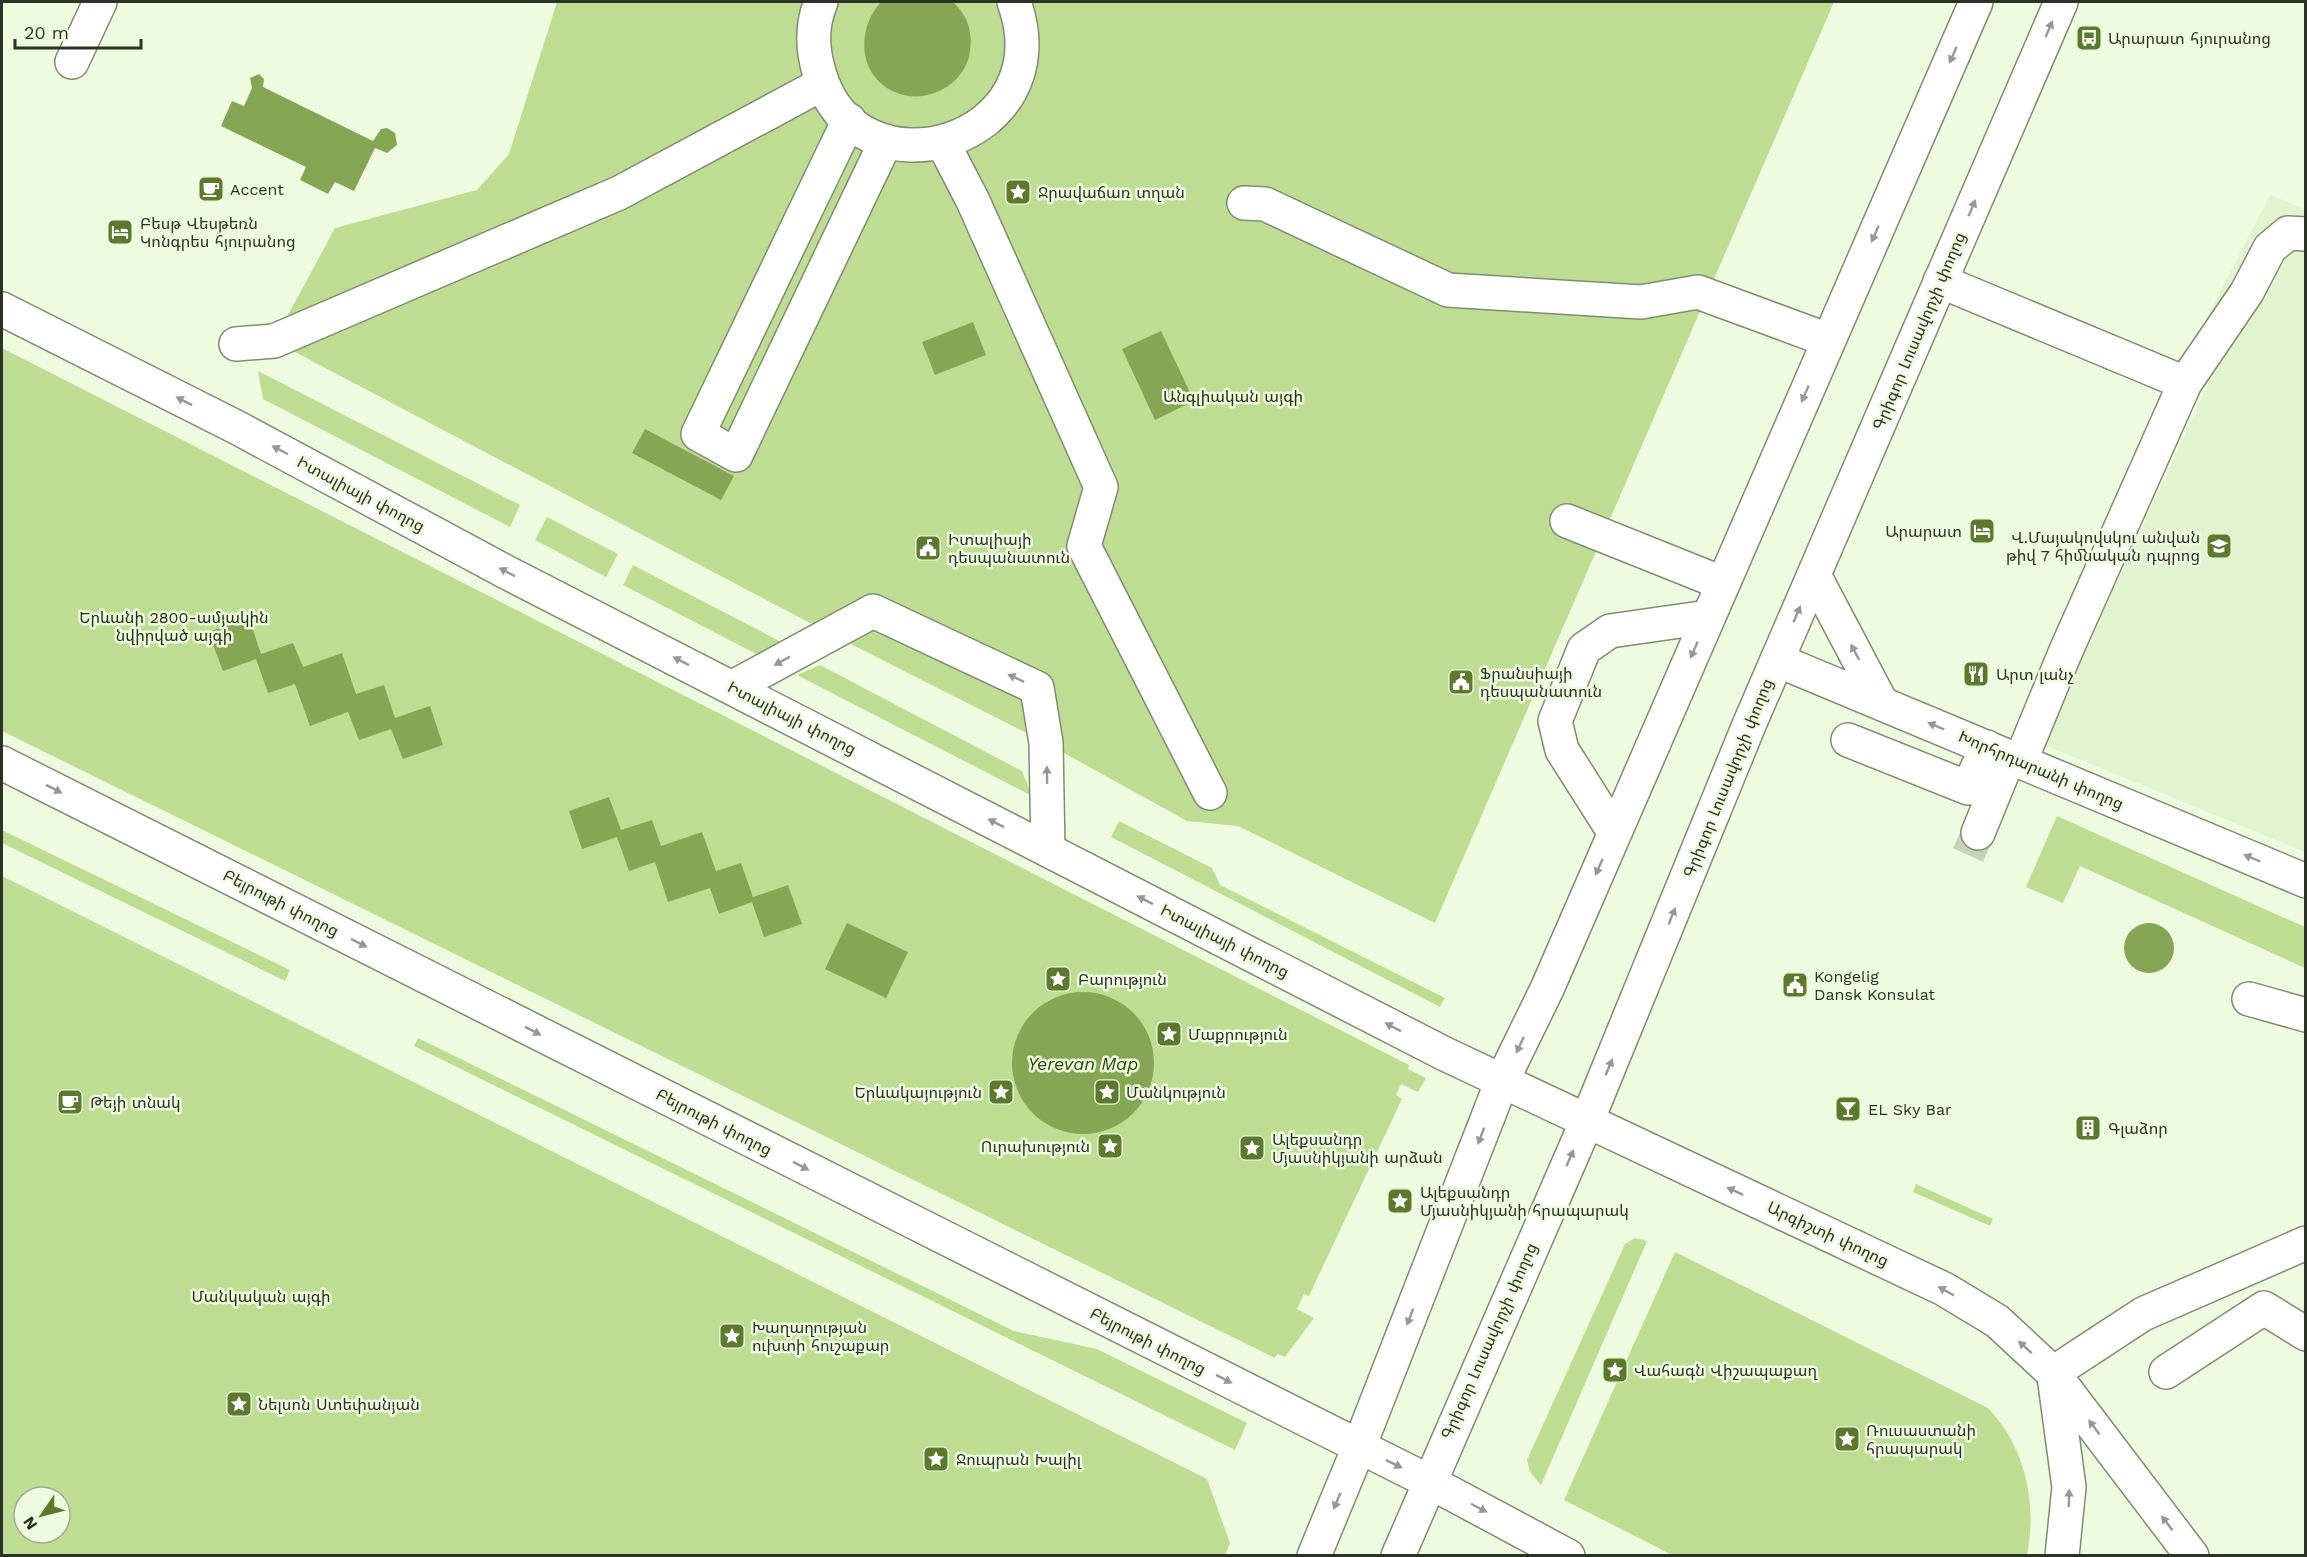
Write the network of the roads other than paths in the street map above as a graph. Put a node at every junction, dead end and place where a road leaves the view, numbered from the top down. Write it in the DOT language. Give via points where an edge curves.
graph roads {
  1 [pos="100,2"];
  2 [pos="821,2"];
  3 [pos="1014,2"];
  4 [pos="1976,2"];
  5 [pos="2061,2"];
  6 [pos="72,62"];
  7 [pos="822,84"];
  8 [pos="849,120"];
  9 [pos="886,141"];
  10 [pos="943,143"];
  11 [pos="1244,202"];
  12 [pos="2306,234"];
  13 [pos="1940,281"];
  14 [pos="2,309"];
  15 [pos="1828,340"];
  16 [pos="236,344"];
  17 [pos="2185,383"];
  18 [pos="1568,522"];
  19 [pos="1814,575"];
  20 [pos="1722,583"];
  21 [pos="1708,617"];
  22 [pos="1777,660"];
  23 [pos="733,687"];
  24 [pos="1882,704"];
  25 [pos="1848,740"];
  26 [pos="2005,755"];
  27 [pos="2,763"];
  28 [pos="1210,793"];
  29 [pos="1614,832"];
  30 [pos="1978,833"];
  31 [pos="1048,850"];
  32 [pos="2306,881"];
  33 [pos="2249,999"];
  34 [pos="2306,1016"];
  35 [pos="1502,1081"];
  36 [pos="1587,1120"];
  37 [pos="2306,1243"];
  38 [pos="2306,1334"];
  39 [pos="2166,1372"];
  40 [pos="2053,1373"];
  41 [pos="1359,1447"];
  42 [pos="1428,1481"];
  43 [pos="1314,1556"];
  44 [pos="1398,1556"];
  45 [pos="1568,1556"];
  46 [pos="2062,1556"];
  47 [pos="2192,1556"];
  1 -- 6 [label="main road"];
  2 -- 7 [label="main road" via="814,18 813,51"];
  3 -- 10 [label="main road" via="1022,22 1022,55 1013,85 995,112 970,132"];
  4 -- 15 [label="main road, one-way"];
  13 -- 5 [label="main road, Գրիգոր Լուսավորչի փողոց, one-way"];
  7 -- 8 [label="main road" via="833,104"];
  7 -- 16 [label="main road" via="619,193 274,341"];
  8 -- 9 [label="main road"];
  8 -- 9 [label="main road" via="698,434 736,455"];
  9 -- 10 [label="main road" via="914,146"];
  10 -- 28 [label="main road" via="974,201 1101,487 1083,546"];
  11 -- 15 [label="main road" via="1265,204 1448,290 1641,302 1698,292"];
  12 -- 17 [label="main road" via="2288,233 2270,248 2247,292"];
  13 -- 17 [label="main road"];
  13 -- 19 [label="main road, Գրիգոր Լուսավորչի փողոց"];
  23 -- 14 [label="main road, Իտալիայի փողոց, one-way"];
  15 -- 20 [label="main road, one-way"];
  17 -- 26 [label="main road" via="2065,653"];
  18 -- 20 [label="main road"];
  22 -- 19 [label="main road, Գրիգոր Լուսավորչի փողոց, one-way"];
  24 -- 19 [label="main road, one-way"];
  20 -- 21 [label="main road"];
  21 -- 29 [label="main road, one-way"];
  21 -- 29 [label="main road" via="1611,632 1584,649 1555,722 1563,750"];
  22 -- 24 [label="main road, Խորհրդարանի փողոց"];
  36 -- 22 [label="main road, Գրիգոր Լուսավորչի փողոց, one-way"];
  31 -- 23 [label="main road, Իտալիայի փողոց, one-way"];
  31 -- 23 [label="main road, one-way" via="1046,743 1037,688 873,611"];
  26 -- 24 [label="main road, Խորհրդարանի փողոց, one-way"];
  25 -- 26 [label="main road" via="1968,788"];
  26 -- 30 [label="main road"];
  32 -- 26 [label="main road, Խորհրդարանի փողոց, one-way"];
  27 -- 41 [label="main road, Բեյրութի փողոց, one-way"];
  29 -- 35 [label="main road, one-way" via="1547,989"];
  35 -- 31 [label="main road, Իտալիայի փողոց, one-way"];
  33 -- 34 [label="main road"];
  35 -- 36 [label="main road, Իտալիայի փողոց"];
  35 -- 41 [label="main road, one-way"];
  40 -- 36 [label="main road, Արգիշտի փողոց, one-way" via="1996,1321 1944,1289"];
  42 -- 36 [label="main road, Գրիգոր Լուսավորչի փողոց, one-way"];
  37 -- 40 [label="main road" via="2143,1314"];
  38 -- 39 [label="main road" via="2264,1308"];
  46 -- 40 [label="main road, one-way" via="2069,1487"];
  47 -- 40 [label="main road, Արգիշտի փողոց, one-way"];
  41 -- 42 [label="main road, Բեյրութի փողոց, one-way"];
  41 -- 43 [label="main road, one-way"];
  42 -- 44 [label="main road, Գրիգոր Լուսավորչի փողոց"];
  42 -- 45 [label="main road, one-way"];
}
